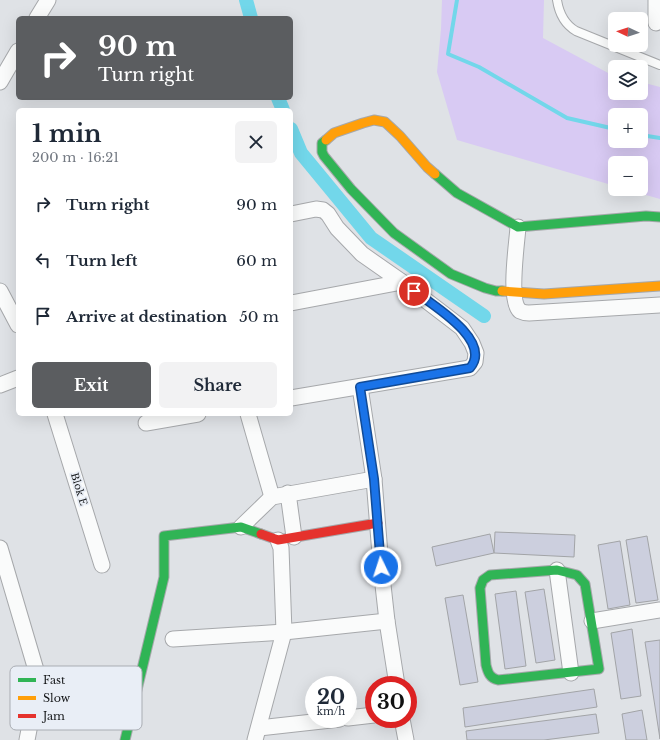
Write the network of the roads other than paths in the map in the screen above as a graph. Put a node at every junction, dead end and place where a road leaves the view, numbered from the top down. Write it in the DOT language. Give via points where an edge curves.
graph roads {
  1 [pos="48,0"];
  2 [pos="557,0"];
  3 [pos="656,0"];
  4 [pos="38,16"];
  5 [pos="656,23"];
  6 [pos="16,54"];
  7 [pos="660,65"];
  8 [pos="0,82"];
  9 [pos="293,214"];
  10 [pos="660,217"];
  11 [pos="518,227"];
  12 [pos="402,282"];
  13 [pos="660,286"];
  14 [pos="0,291"];
  15 [pos="513,291"];
  16 [pos="293,303"];
  17 [pos="660,305"];
  18 [pos="16,321"];
  19 [pos="16,379"];
  20 [pos="0,385"];
  21 [pos="360,387"];
  22 [pos="293,398"];
  23 [pos="56,416"];
  24 [pos="186,416"];
  25 [pos="249,416"];
  26 [pos="146,423"];
  27 [pos="374,479"];
  28 [pos="288,493"];
  29 [pos="272,497"];
  30 [pos="378,523"];
  31 [pos="241,527"];
  32 [pos="294,537"];
  33 [pos="278,540"];
  34 [pos="0,548"];
  35 [pos="102,565"];
  36 [pos="557,570"];
  37 [pos="660,610"];
  38 [pos="387,621"];
  39 [pos="592,621"];
  40 [pos="284,632"];
  41 [pos="173,639"];
  42 [pos="35,666"];
  43 [pos="142,669"];
  44 [pos="571,673"];
  45 [pos="396,676"];
  46 [pos="305,725"];
  47 [pos="404,728"];
  48 [pos="29,730"];
  49 [pos="127,730"];
  50 [pos="257,734"];
  51 [pos="27,740"];
  52 [pos="125,740"];
  53 [pos="406,740"];
  1 -- 4 [label="street"];
  2 -- 7 [label="lane" via="558,9 569,27"];
  3 -- 5 [label="street"];
  6 -- 8 [label="street"];
  9 -- 12 [label="street" via="324,210 341,233 362,254"];
  10 -- 11 [label="street"];
  11 -- 15 [label="street"];
  11 -- 15 [label="street" via="457,193 427,167 385,122 374,120 363,123 334,133 322,143 324,156 351,189 394,233 451,274 485,288"];
  12 -- 16 [label="street"];
  12 -- 21 [label="street" via="462,328 476,353 475,362 470,368"];
  13 -- 15 [label="street" via="544,294"];
  14 -- 18 [label="street"];
  15 -- 17 [label="street" via="516,305 521,311 529,314"];
  19 -- 20 [label="street"];
  21 -- 22 [label="street"];
  21 -- 27 [label="street"];
  23 -- 35 [label="street, Blok E"];
  24 -- 26 [label="street"];
  25 -- 29 [label="street"];
  27 -- 28 [label="street"];
  27 -- 30 [label="street"];
  28 -- 29 [label="street"];
  28 -- 32 [label="street"];
  29 -- 31 [label="street"];
  30 -- 32 [label="street"];
  30 -- 38 [label="street"];
  31 -- 33 [label="street"];
  31 -- 43 [label="street" via="164,536 164,577"];
  32 -- 33 [label="street"];
  33 -- 40 [label="street" via="281,548"];
  34 -- 42 [label="street"];
  36 -- 39 [label="street" via="573,572 583,580"];
  36 -- 44 [label="street"];
  36 -- 44 [label="street" via="490,575 483,580 480,588 486,665 488,674 498,680"];
  37 -- 39 [label="street"];
  38 -- 40 [label="street"];
  38 -- 45 [label="street"];
  39 -- 44 [label="street" via="599,669"];
  40 -- 41 [label="street"];
  40 -- 50 [label="street"];
  46 -- 50 [label="street"];
  47 -- 53 [label="street"];
  48 -- 51 [label="street"];
  49 -- 52 [label="street"];
}
